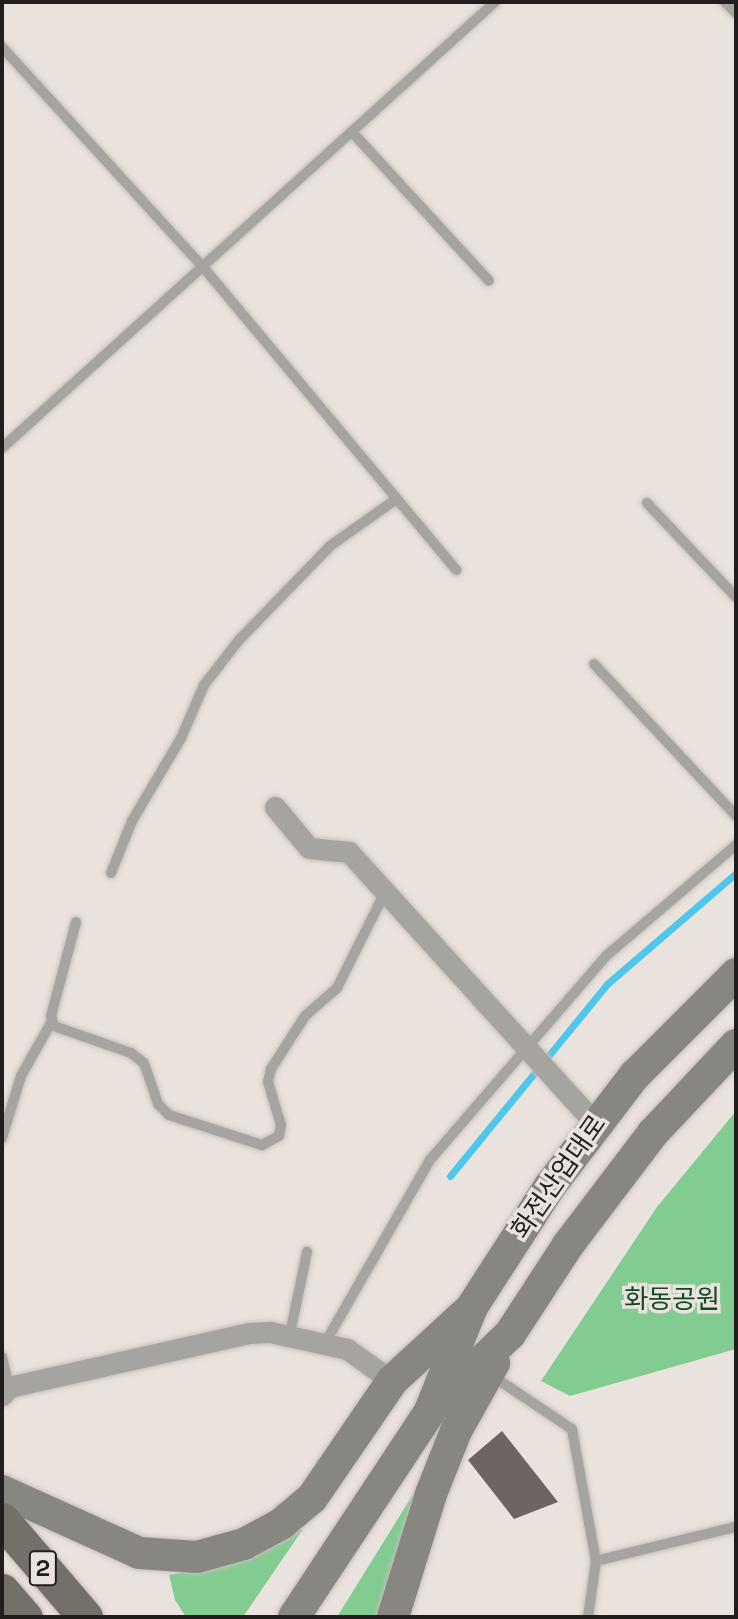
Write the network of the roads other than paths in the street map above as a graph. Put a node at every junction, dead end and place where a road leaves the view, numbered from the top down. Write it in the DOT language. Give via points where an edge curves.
graph roads {
  1 [pos="495,2"];
  2 [pos="725,2"];
  3 [pos="736,13"];
  4 [pos="2,47"];
  5 [pos="352,132"];
  6 [pos="203,267"];
  7 [pos="489,281"];
  8 [pos="2,448"];
  9 [pos="395,500"];
  10 [pos="647,503"];
  11 [pos="456,570"];
  12 [pos="736,597"];
  13 [pos="594,664"];
  14 [pos="275,807"];
  15 [pos="736,816"];
  16 [pos="736,845"];
  17 [pos="111,873"];
  18 [pos="386,890"];
  19 [pos="76,922"];
  20 [pos="736,974"];
  21 [pos="52,1021"];
  22 [pos="736,1045"];
  23 [pos="530,1050"];
  24 [pos="596,1124"];
  25 [pos="2,1138"];
  26 [pos="307,1252"];
  27 [pos="472,1307"];
  28 [pos="290,1334"];
  29 [pos="510,1334"];
  30 [pos="326,1343"];
  31 [pos="2,1357"];
  32 [pos="488,1373"];
  33 [pos="392,1381"];
  34 [pos="6,1391"];
  35 [pos="429,1413"];
  36 [pos="2,1491"];
  37 [pos="2,1520"];
  38 [pos="736,1527"];
  39 [pos="596,1561"];
  40 [pos="2,1591"];
  41 [pos="25,1617"];
  42 [pos="85,1617"];
  43 [pos="294,1617"];
  44 [pos="393,1617"];
  45 [pos="588,1617"];
  1 -- 5 [label="lane"];
  2 -- 3 [label="lane"];
  4 -- 6 [label="lane"];
  5 -- 6 [label="lane"];
  5 -- 7 [label="lane"];
  6 -- 8 [label="lane"];
  6 -- 9 [label="lane"];
  9 -- 11 [label="lane"];
  9 -- 17 [label="lane" via="330,546 239,640 204,685 181,738 132,821"];
  10 -- 12 [label="lane"];
  13 -- 15 [label="lane"];
  14 -- 18 [label="street" via="309,848 322,853 349,852"];
  16 -- 23 [label="lane" via="606,956"];
  18 -- 21 [label="lane" via="337,988 305,1016 271,1069 268,1082 281,1125 279,1136 268,1143 169,1115 158,1104 144,1063 131,1053 59,1029"];
  18 -- 23 [label="street"];
  19 -- 21 [label="lane"];
  20 -- 24 [label="main road, 화전산업대로" via="678,1028"];
  21 -- 25 [label="lane" via="21,1076"];
  22 -- 29 [label="main road, 화전산업대로" via="653,1133 568,1245"];
  23 -- 24 [label="street"];
  23 -- 30 [label="lane" via="414,1184"];
  24 -- 27 [label="main road, 화전산업대로"];
  26 -- 28 [label="lane"];
  27 -- 33 [label="main road"];
  27 -- 35 [label="main road, 화전산업대로"];
  28 -- 30 [label="street"];
  28 -- 34 [label="street" via="249,1333"];
  29 -- 32 [label="main road"];
  29 -- 35 [label="main road, 화전산업대로"];
  30 -- 33 [label="street" via="347,1349"];
  31 -- 34 [label="lane"];
  32 -- 39 [label="lane" via="572,1429"];
  32 -- 44 [label="main road" via="456,1431 430,1494"];
  33 -- 36 [label="main road" via="312,1498 264,1535 221,1552 160,1558 130,1551"];
  35 -- 43 [label="main road, 화전산업대로"];
  37 -- 42 [label="main road, 2"];
  38 -- 39 [label="lane"];
  39 -- 45 [label="lane"];
  40 -- 41 [label="main road, 2"];
}
